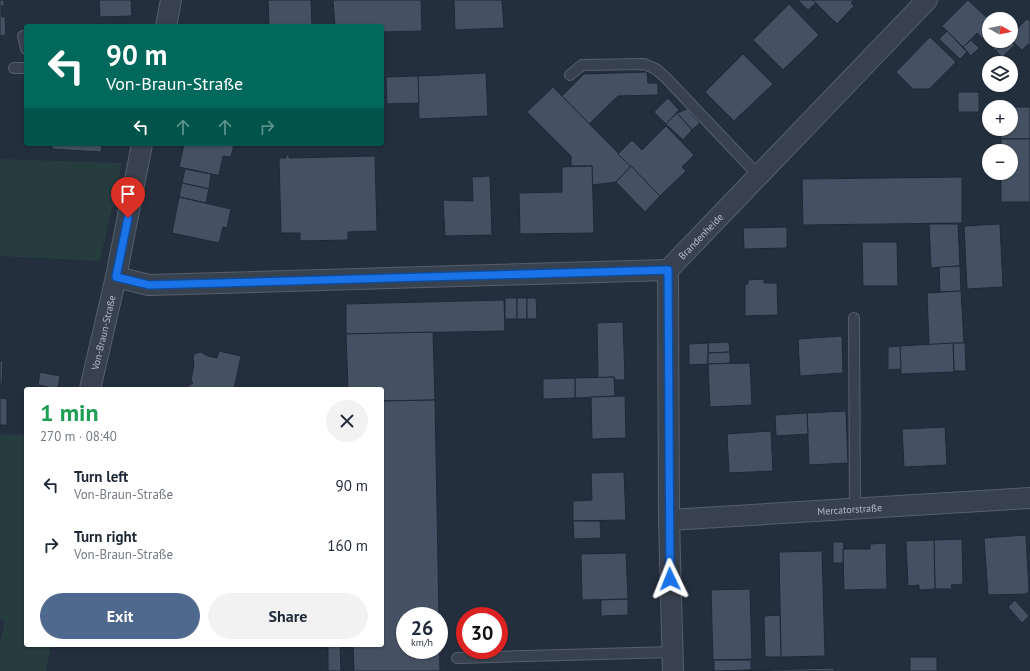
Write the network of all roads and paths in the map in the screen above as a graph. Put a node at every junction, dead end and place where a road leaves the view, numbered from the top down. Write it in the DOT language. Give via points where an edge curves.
graph roads {
  1 [pos="171,0"];
  2 [pos="927,0"];
  3 [pos="166,24"];
  4 [pos="23,36"];
  5 [pos="24,40"];
  6 [pos="14,68"];
  7 [pos="24,68"];
  8 [pos="570,75"];
  9 [pos="142,146"];
  10 [pos="759,176"];
  11 [pos="668,270"];
  12 [pos="116,277"];
  13 [pos="854,318"];
  14 [pos="90,387"];
  15 [pos="1030,498"];
  16 [pos="1030,504"];
  17 [pos="855,508"];
  18 [pos="669,520"];
  19 [pos="508,659"];
  20 [pos="673,662"];
  1 -- 3 [label="street"];
  2 -- 10 [label="street, Brandenheide"];
  4 -- 5 [label="lane"];
  6 -- 7 [label="lane"];
  8 -- 10 [label="lane" via="582,65 650,66 666,78"];
  9 -- 12 [label="street, Von-Braun-Straße"];
  10 -- 11 [label="street, Brandenheide"];
  11 -- 12 [label="street" via="149,285"];
  11 -- 18 [label="street"];
  12 -- 14 [label="street, Von-Braun-Straße"];
  13 -- 17 [label="lane"];
  15 -- 16 [label="lane"];
  15 -- 17 [label="street, Mercatorstraße"];
  17 -- 18 [label="street, Mercatorstraße"];
  18 -- 20 [label="street"];
  19 -- 20 [label="lane"];
}
